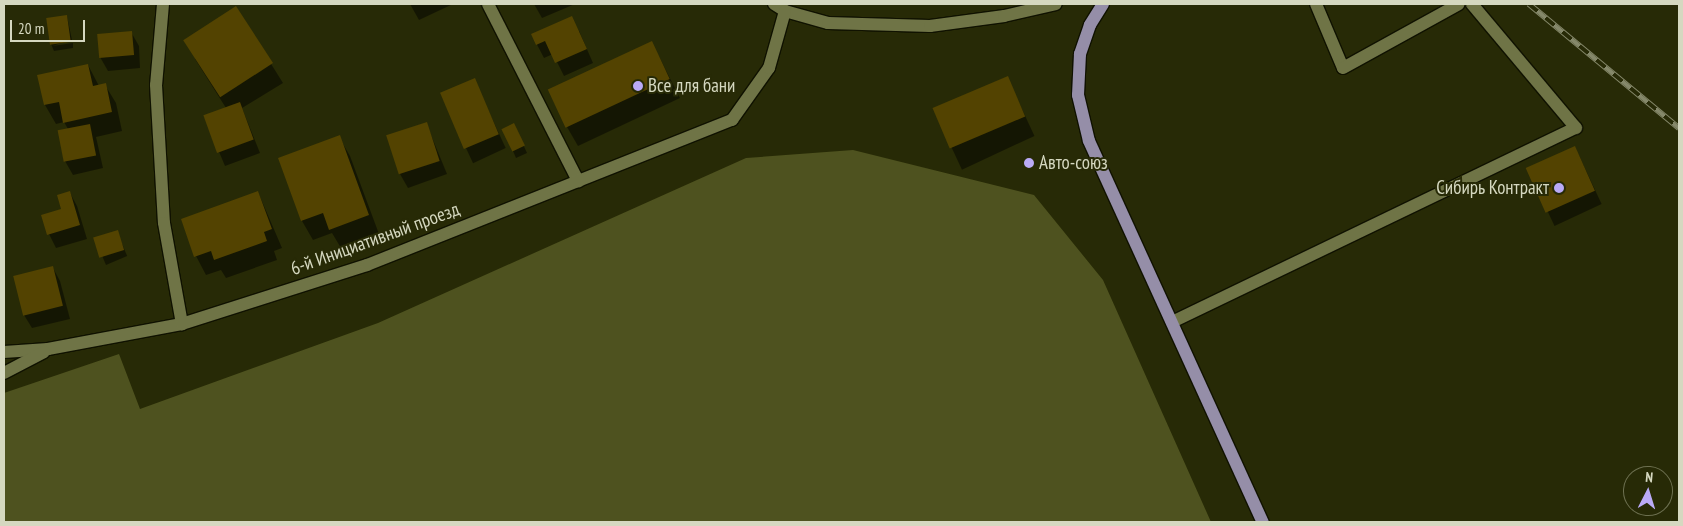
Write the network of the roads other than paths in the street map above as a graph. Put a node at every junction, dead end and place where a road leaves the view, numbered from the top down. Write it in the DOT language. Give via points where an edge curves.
graph roads {
  1 [pos="163,4"];
  2 [pos="488,4"];
  3 [pos="774,4"];
  4 [pos="1056,4"];
  5 [pos="1103,4"];
  6 [pos="1316,4"];
  7 [pos="1459,4"];
  8 [pos="1472,4"];
  9 [pos="785,11"];
  10 [pos="578,182"];
  11 [pos="1172,322"];
  12 [pos="182,324"];
  13 [pos="48,349"];
  14 [pos="4,352"];
  15 [pos="4,372"];
  16 [pos="1263,522"];
  1 -- 12 [label="street" via="156,85 164,222"];
  2 -- 10 [label="street"];
  3 -- 9 [label="street"];
  4 -- 9 [label="street" via="1004,16 930,26 828,23"];
  5 -- 11 [label="main road" via="1090,25 1080,54 1078,95 1090,141"];
  6 -- 7 [label="street" via="1343,68"];
  8 -- 11 [label="street" via="1576,128"];
  9 -- 10 [label="street, 6-й Инициативный проезд" via="769,68 732,120"];
  10 -- 12 [label="street, 6-й Инициативный проезд" via="367,265"];
  11 -- 16 [label="main road"];
  12 -- 13 [label="street, 6-й Инициативный проезд"];
  13 -- 14 [label="street, 6-й Инициативный проезд"];
  13 -- 15 [label="street"];
}
